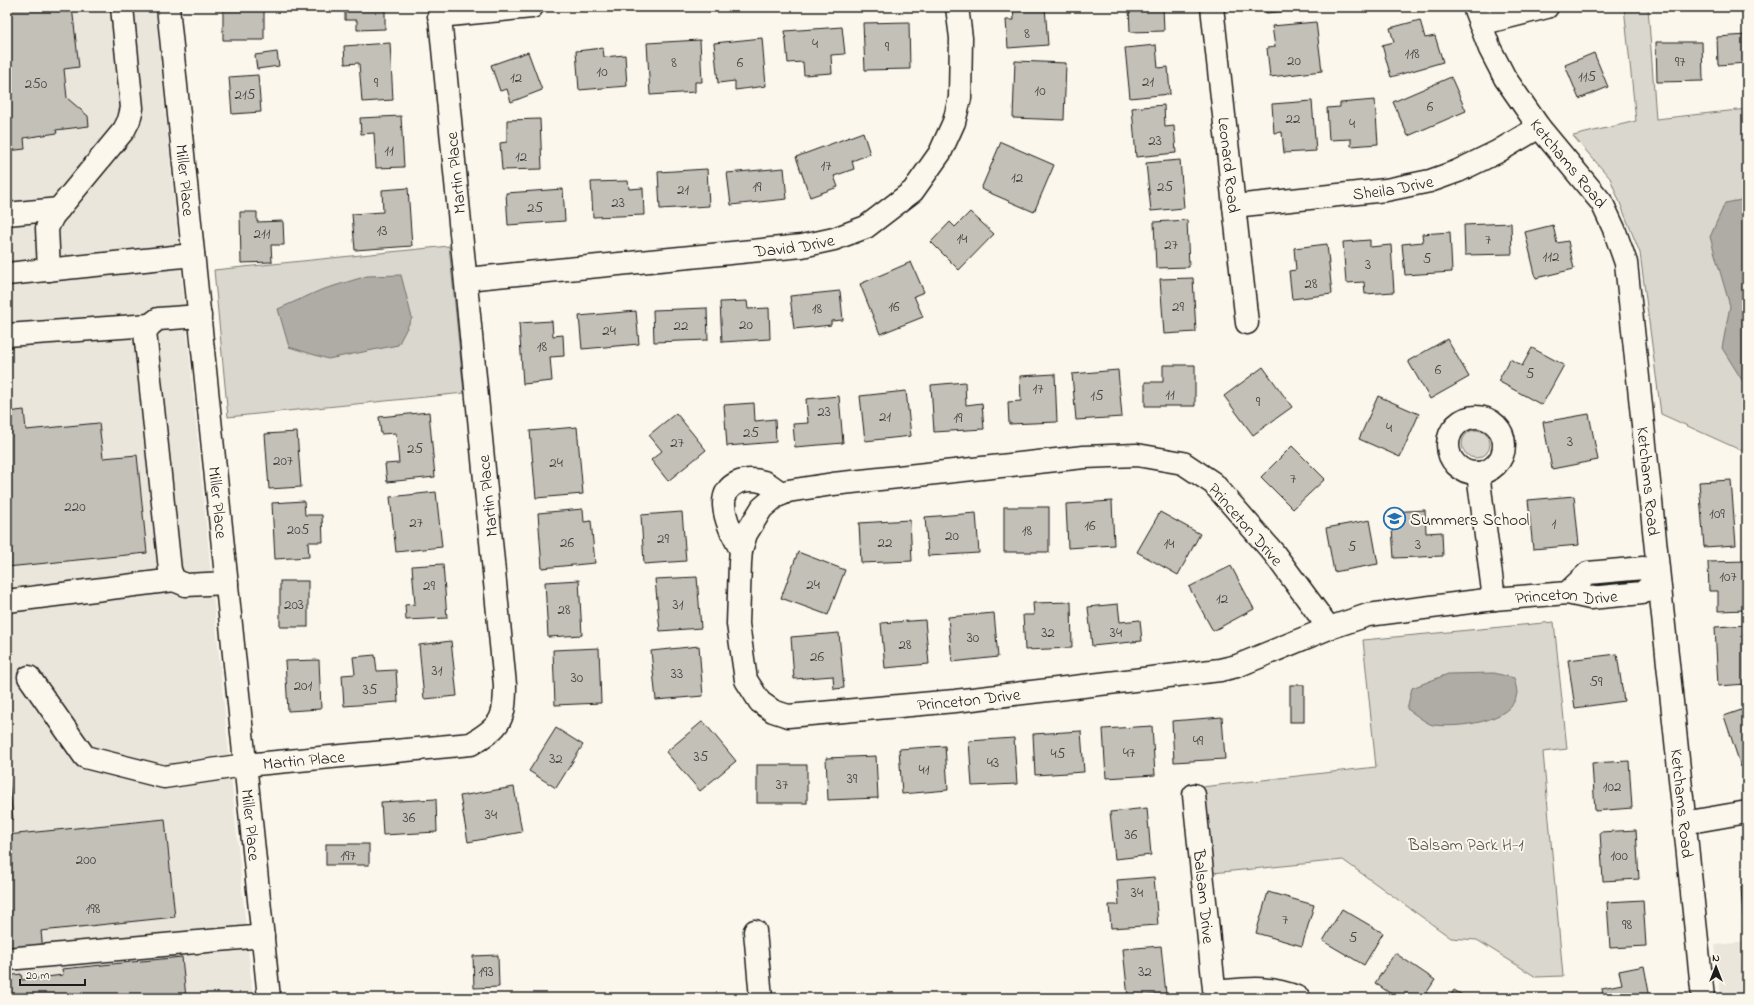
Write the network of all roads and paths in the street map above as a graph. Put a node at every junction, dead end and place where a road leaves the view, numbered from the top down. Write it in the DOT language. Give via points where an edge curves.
graph roads {
  1 [pos="122,7"];
  2 [pos="168,7"];
  3 [pos="532,7"];
  4 [pos="957,7"];
  5 [pos="1212,7"];
  6 [pos="1547,7"];
  7 [pos="439,12"];
  8 [pos="1477,16"];
  9 [pos="1540,127"];
  10 [pos="1234,206"];
  11 [pos="59,209"];
  12 [pos="7,214"];
  13 [pos="193,255"];
  14 [pos="49,270"];
  15 [pos="7,274"];
  16 [pos="466,279"];
  17 [pos="200,316"];
  18 [pos="1246,323"];
  19 [pos="150,325"];
  20 [pos="7,335"];
  21 [pos="1478,473"];
  22 [pos="782,494"];
  23 [pos="741,550"];
  24 [pos="1658,579"];
  25 [pos="174,580"];
  26 [pos="226,583"];
  27 [pos="1494,599"];
  28 [pos="7,601"];
  29 [pos="1329,628"];
  30 [pos="29,677"];
  31 [pos="245,765"];
  32 [pos="1194,795"];
  33 [pos="1747,812"];
  34 [pos="1684,823"];
  35 [pos="755,932"];
  36 [pos="263,936"];
  37 [pos="7,959"];
  38 [pos="1215,995"];
  39 [pos="269,998"];
  40 [pos="761,998"];
  41 [pos="1299,998"];
  42 [pos="1703,998"];
  1 -- 11 [label="street" via="132,108 129,120 124,130"];
  2 -- 13 [label="street, Miller Place"];
  3 -- 7 [label="street"];
  4 -- 16 [label="street, David Drive" via="961,38 960,98 954,122 940,154 913,191 866,227 834,240 802,246"];
  5 -- 10 [label="street, Leonard Road"];
  6 -- 8 [label="street"];
  7 -- 16 [label="street, Martin Place"];
  8 -- 9 [label="street, Ketchams Road" via="1505,78"];
  9 -- 10 [label="street, Sheila Drive" via="1465,168 1430,181 1386,190"];
  9 -- 24 [label="street, Ketchams Road" via="1602,203 1626,263"];
  10 -- 18 [label="street, Leonard Road"];
  11 -- 12 [label="street"];
  11 -- 14 [label="street" via="47,228"];
  13 -- 14 [label="street"];
  13 -- 17 [label="street, Miller Place"];
  14 -- 15 [label="street"];
  16 -- 31 [label="street, Martin Place" via="505,685 505,703 501,719 492,732 471,744"];
  17 -- 19 [label="street" via="158,319"];
  17 -- 26 [label="street, Miller Place"];
  19 -- 20 [label="street"];
  19 -- 25 [label="street" via="145,332 170,570"];
  21 -- 27 [label="street"];
  22 -- 23 [label="street, Princeton Drive" via="762,508 746,534"];
  22 -- 23 [label="street, Princeton Drive" via="764,482 748,479 735,482 726,491 724,503 727,522"];
  22 -- 29 [label="street, Princeton Drive" via="833,484 1084,457 1137,455 1183,463 1213,483 1273,552"];
  23 -- 29 [label="street, Princeton Drive" via="738,624 746,680 760,702 773,711 788,716 955,701 1220,670 1237,666"];
  24 -- 27 [label="street, Princeton Drive" via="1643,568 1588,573 1566,593"];
  24 -- 34 [label="street, Ketchams Road"];
  25 -- 26 [label="street" via="186,585"];
  25 -- 28 [label="street"];
  26 -- 31 [label="street, Miller Place"];
  27 -- 29 [label="street, Princeton Drive" via="1368,615"];
  30 -- 31 [label="street, Martin Place" via="85,757 164,776"];
  31 -- 36 [label="street, Miller Place"];
  32 -- 38 [label="street, Balsam Drive"];
  33 -- 34 [label="street"];
  34 -- 42 [label="street, Ketchams Road"];
  35 -- 40 [label="street"];
  36 -- 37 [label="street"];
  36 -- 39 [label="street, Miller Place"];
  38 -- 41 [label="street" via="1260,988 1282,991"];
}
